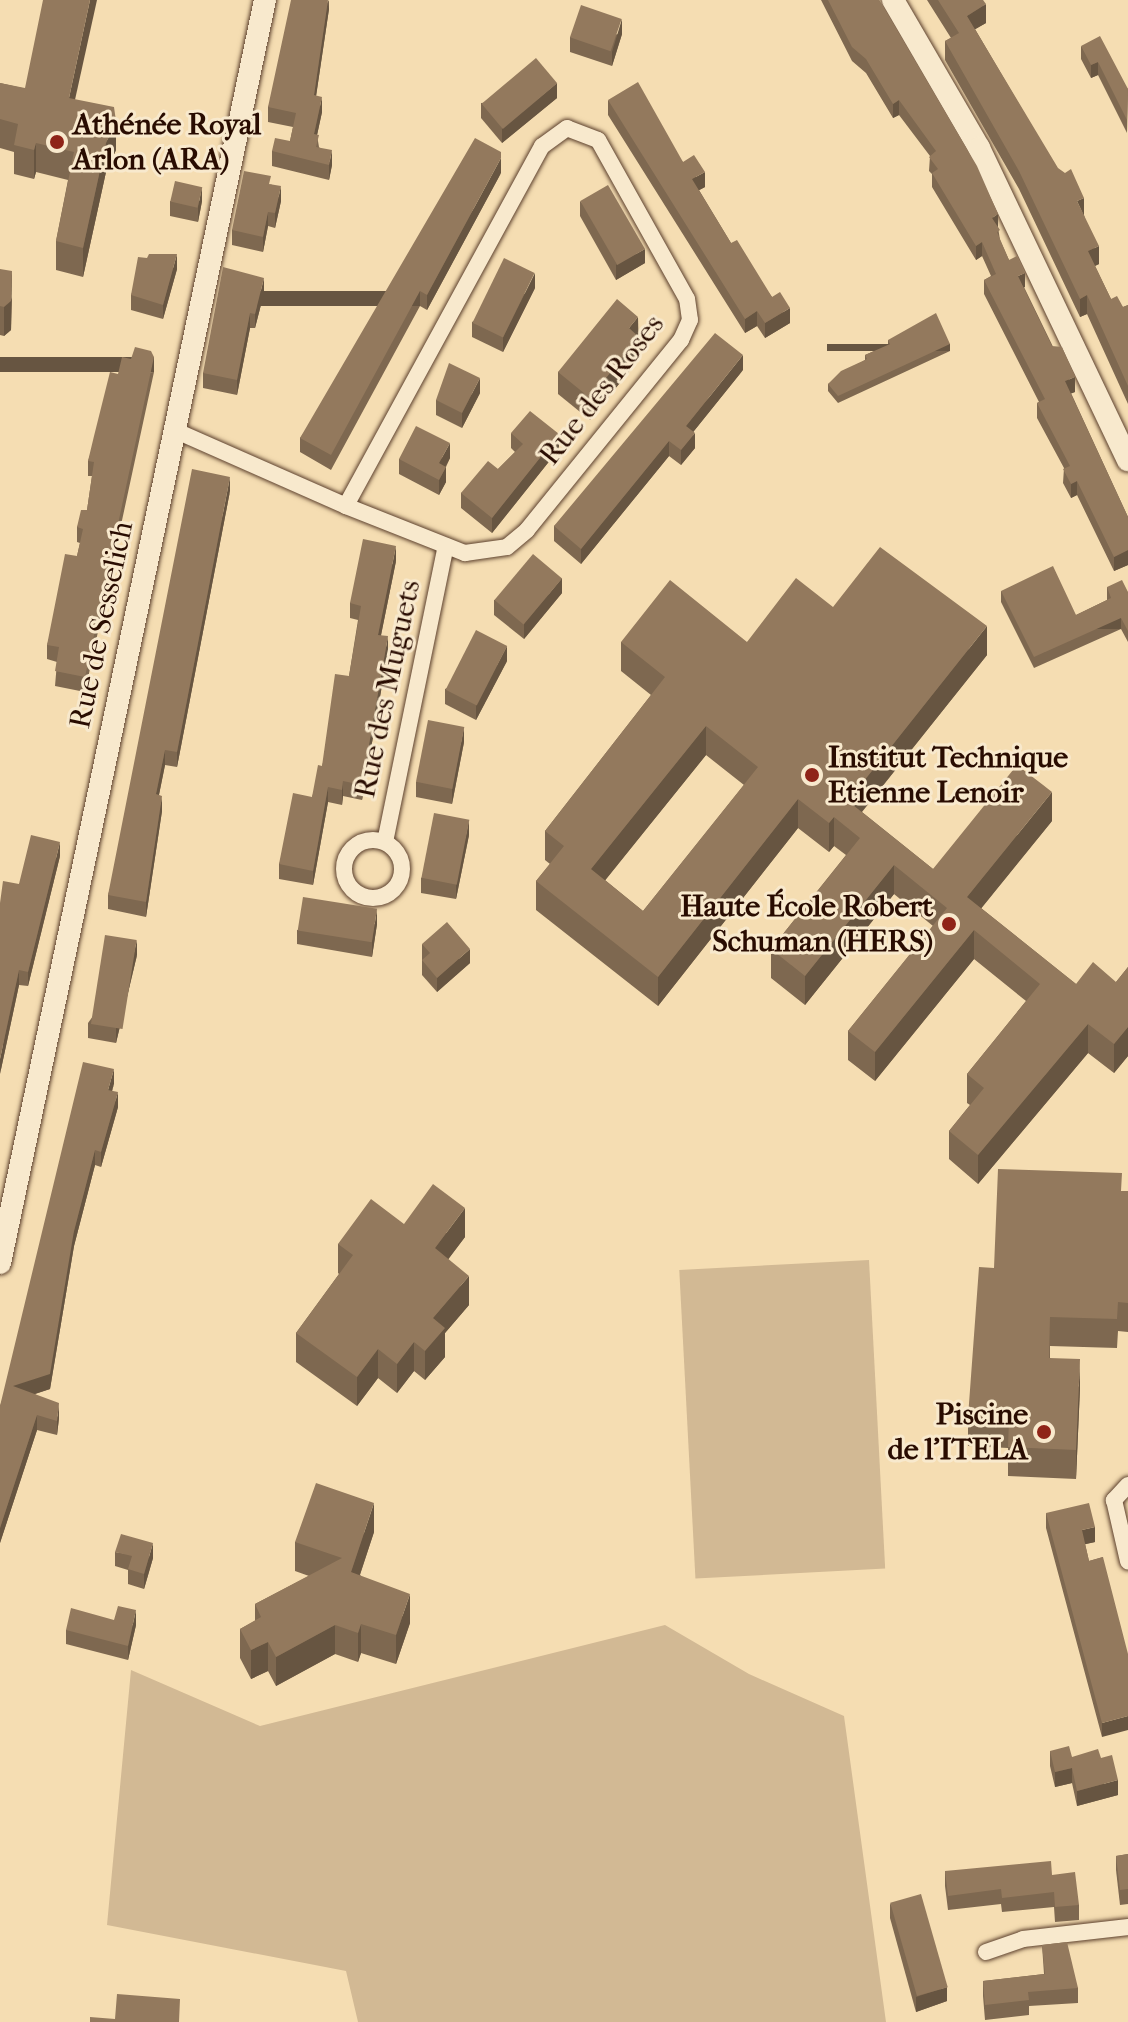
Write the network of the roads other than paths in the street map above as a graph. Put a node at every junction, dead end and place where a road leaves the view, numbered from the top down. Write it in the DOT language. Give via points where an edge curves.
graph roads {
  1 [pos="265,0"];
  2 [pos="893,0"];
  3 [pos="174,430"];
  4 [pos="1128,460"];
  5 [pos="346,506"];
  6 [pos="446,546"];
  7 [pos="385,842"];
  8 [pos="0,1263"];
  9 [pos="1128,1485"];
  10 [pos="1128,1561"];
  11 [pos="1128,1927"];
  12 [pos="986,1952"];
  1 -- 3 [label="street, Rue de Sesselich"];
  2 -- 4 [label="street" via="979,148"];
  3 -- 5 [label="street, Rue des Roses"];
  3 -- 8 [label="street, Rue de Sesselich"];
  5 -- 6 [label="street, Rue des Roses"];
  5 -- 6 [label="street, Rue des Roses" via="542,146 567,128 598,140 687,299 687,330 527,530 493,552 465,553"];
  6 -- 7 [label="street, Rue des Muguets"];
  9 -- 10 [label="street" via="1114,1500"];
  11 -- 12 [label="street" via="1023,1939"];
}
